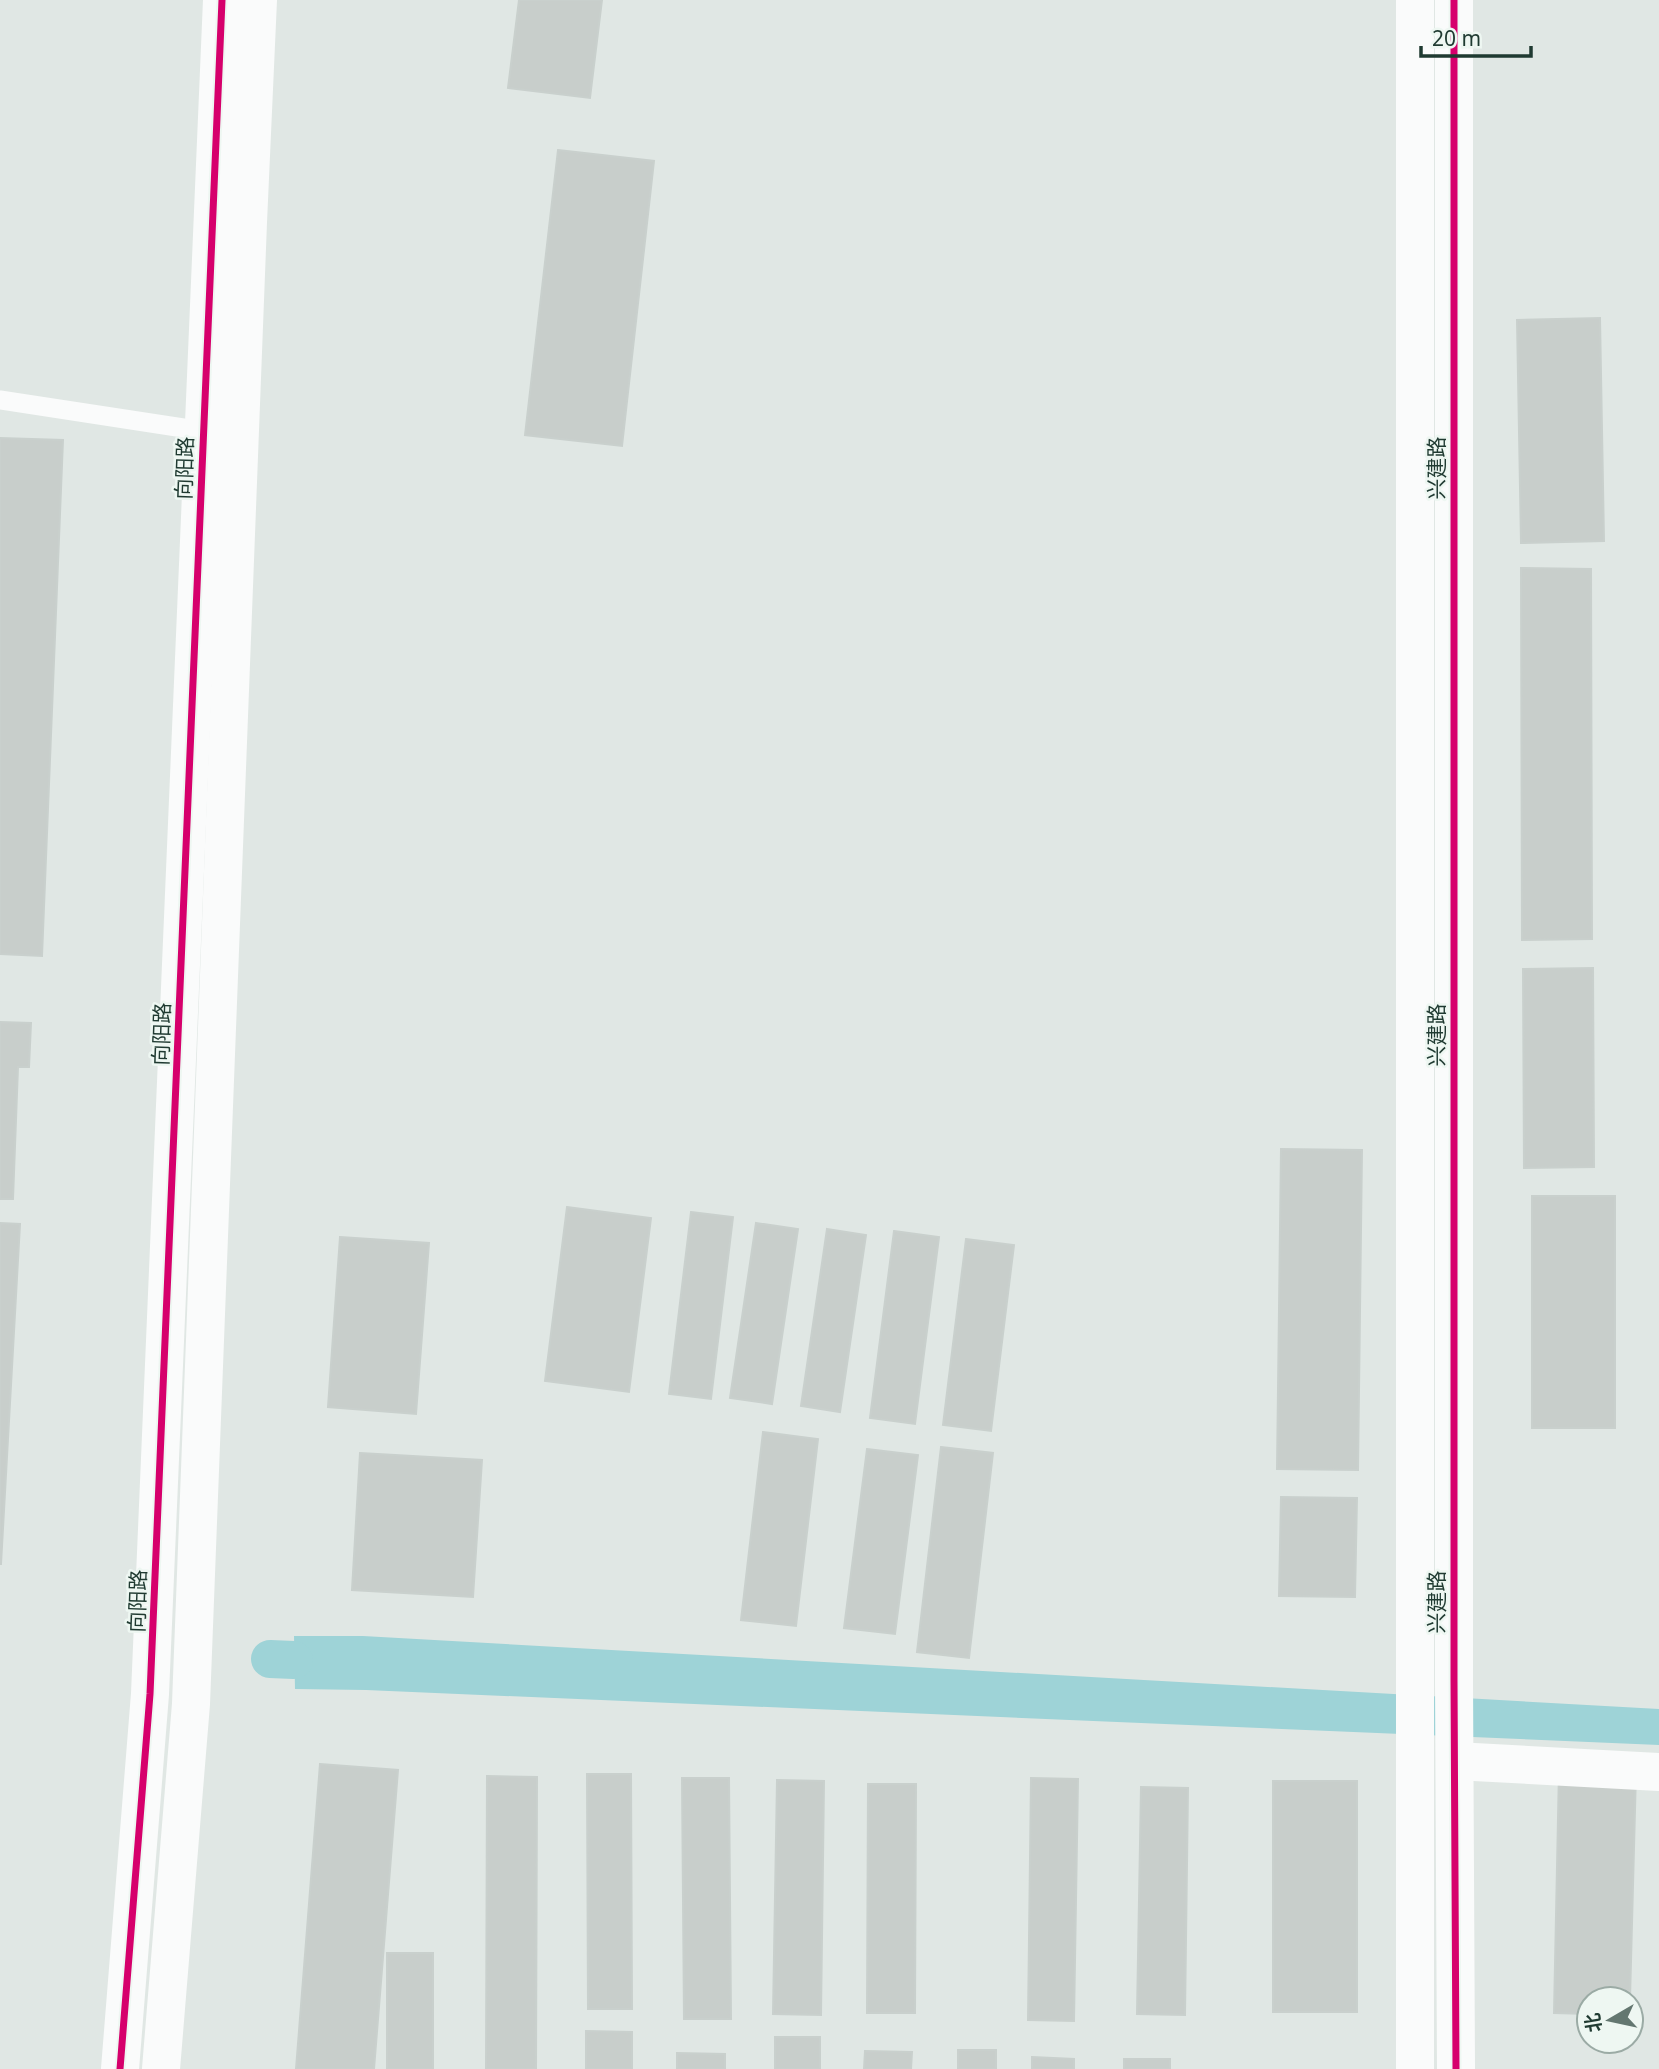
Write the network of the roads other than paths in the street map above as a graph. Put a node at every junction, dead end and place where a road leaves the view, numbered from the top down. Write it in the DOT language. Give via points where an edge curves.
graph roads {
  1 [pos="222,0"];
  2 [pos="258,0"];
  3 [pos="1415,0"];
  4 [pos="1454,0"];
  5 [pos="0,400"];
  6 [pos="204,431"];
  7 [pos="1455,1761"];
  8 [pos="1659,1772"];
  9 [pos="120,2069"];
  10 [pos="161,2069"];
  11 [pos="1415,2069"];
  12 [pos="1456,2069"];
  1 -- 6 [label="street, 向阳路"];
  2 -- 10 [label="street" via="191,1704"];
  3 -- 11 [label="street, 兴建路"];
  4 -- 7 [label="street, 兴建路"];
  5 -- 6 [label="lane"];
  6 -- 9 [label="street, 向阳路" via="150,1694"];
  7 -- 8 [label="street"];
  7 -- 12 [label="street, 兴建路"];
}
